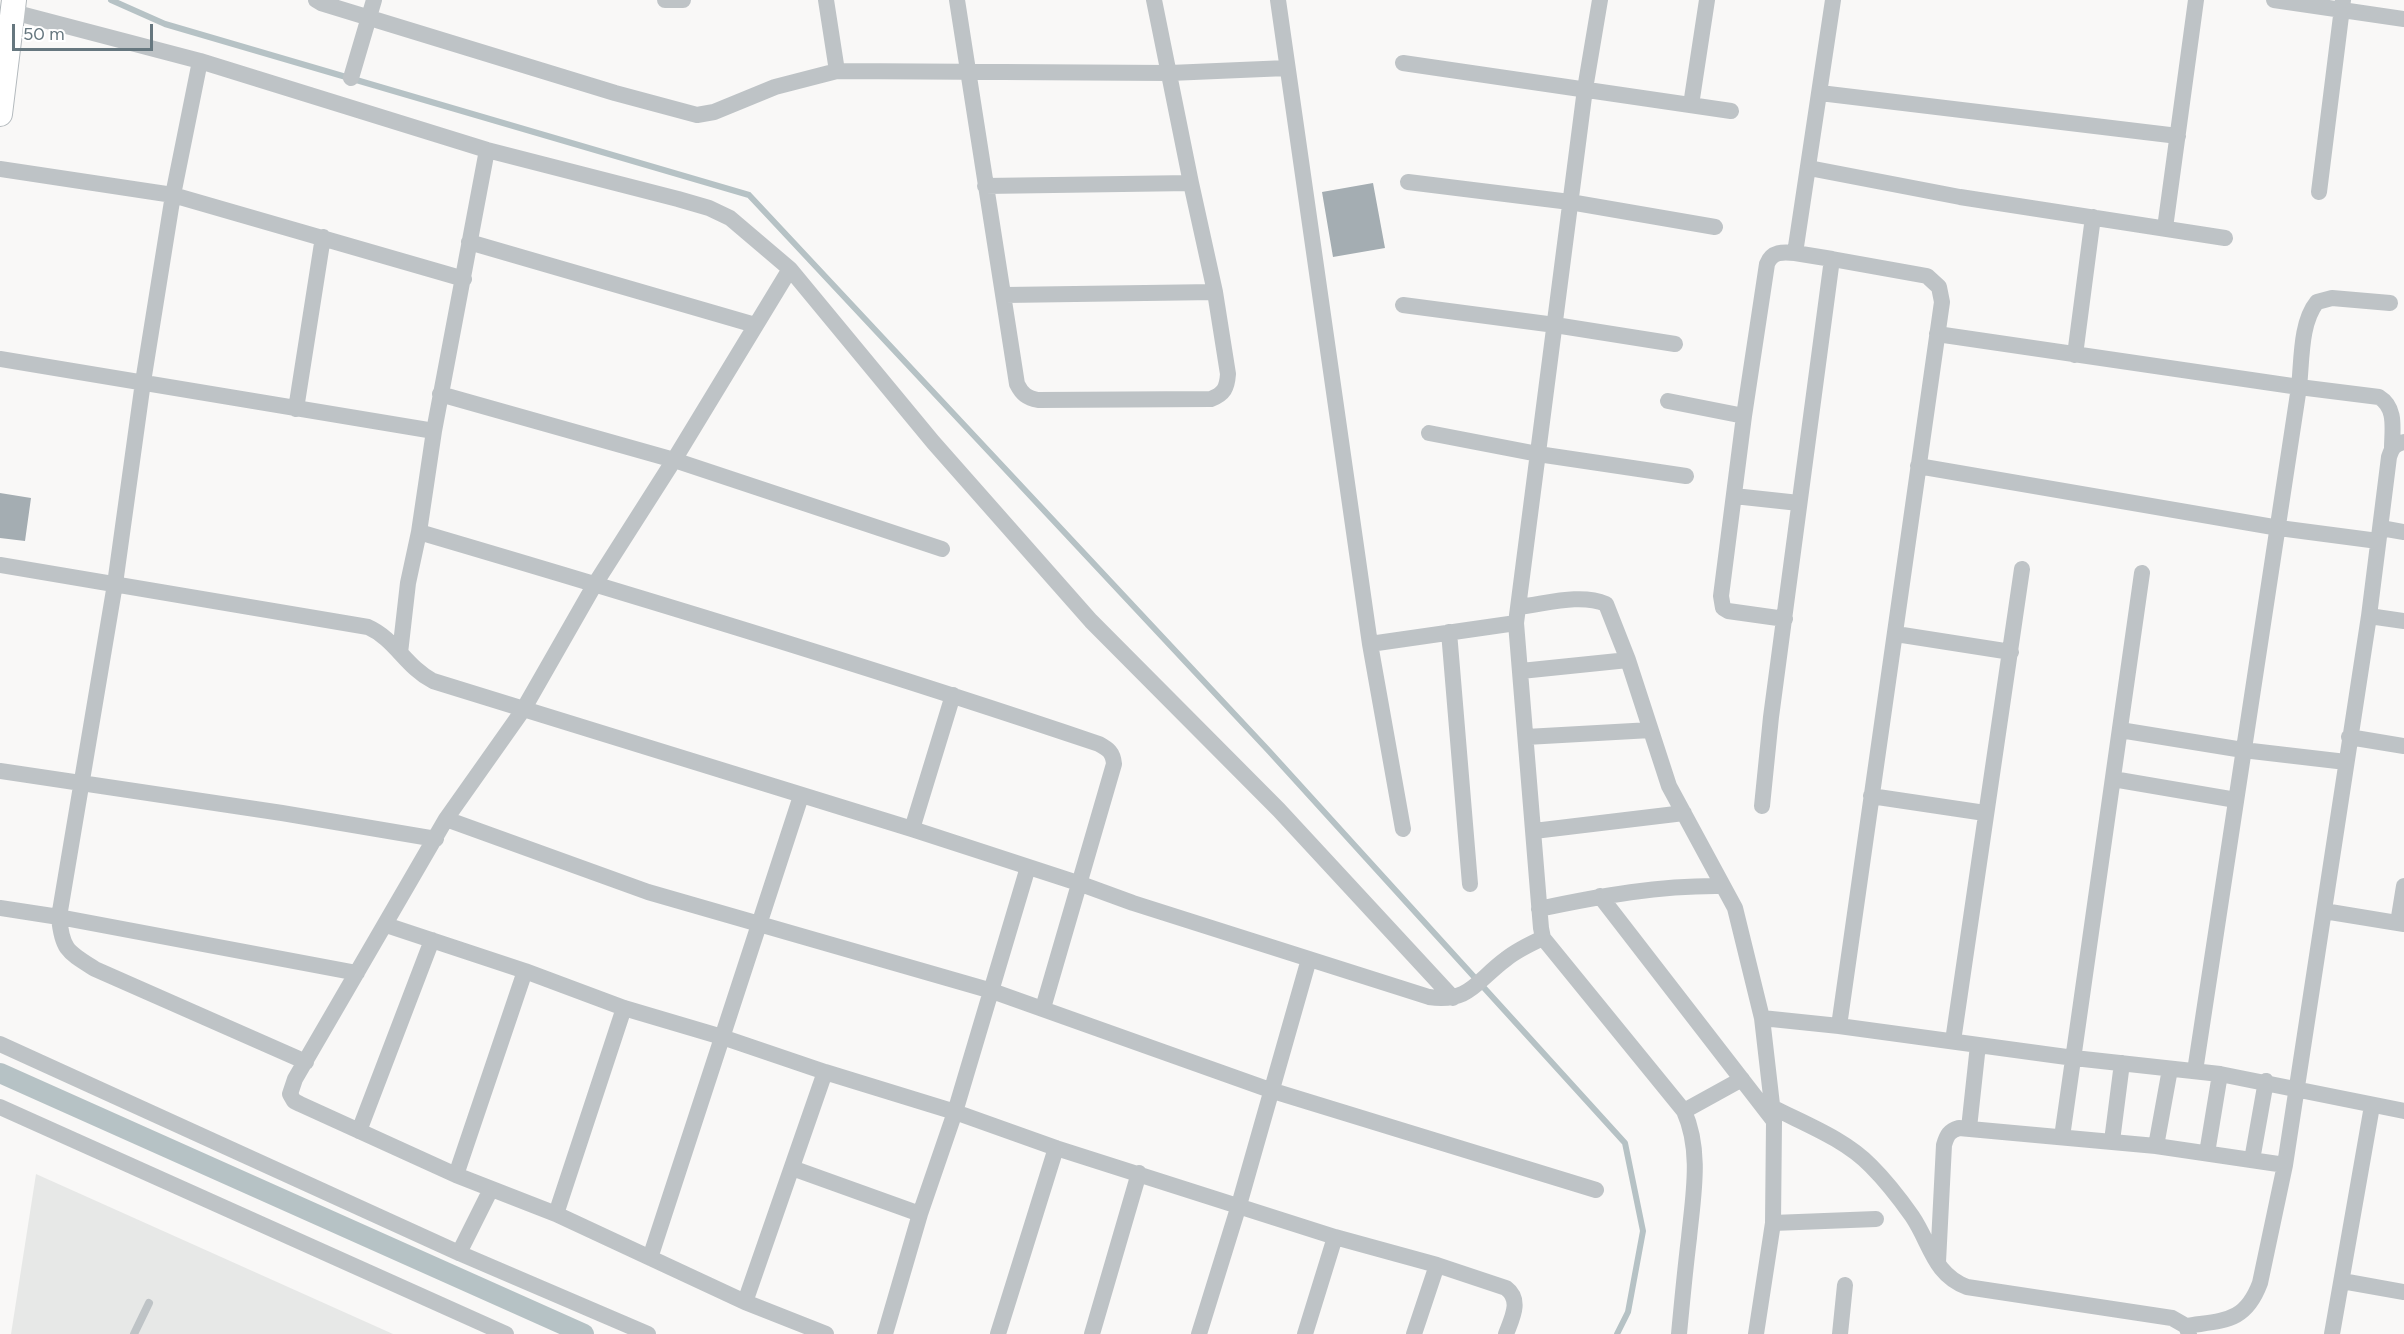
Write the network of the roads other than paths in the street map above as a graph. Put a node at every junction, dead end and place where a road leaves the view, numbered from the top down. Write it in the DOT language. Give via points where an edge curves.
graph roads {
  1 [pos="316,0"];
  2 [pos="374,0"];
  3 [pos="665,0"];
  4 [pos="683,0"];
  5 [pos="825,0"];
  6 [pos="957,0"];
  7 [pos="1154,0"];
  8 [pos="1278,0"];
  9 [pos="1600,0"];
  10 [pos="1707,0"];
  11 [pos="1833,0"];
  12 [pos="2196,0"];
  13 [pos="2274,0"];
  14 [pos="2342,5"];
  15 [pos="13,6"];
  16 [pos="369,17"];
  17 [pos="2404,19"];
  18 [pos="200,61"];
  19 [pos="1403,63"];
  20 [pos="1287,68"];
  21 [pos="837,71"];
  22 [pos="968,73"];
  23 [pos="1170,73"];
  24 [pos="351,78"];
  25 [pos="1585,89"];
  26 [pos="1820,93"];
  27 [pos="1690,105"];
  28 [pos="1731,111"];
  29 [pos="0,114"];
  30 [pos="2178,136"];
  31 [pos="487,150"];
  32 [pos="1809,168"];
  33 [pos="0,170"];
  34 [pos="1408,182"];
  35 [pos="1191,183"];
  36 [pos="986,186"];
  37 [pos="2319,192"];
  38 [pos="173,195"];
  39 [pos="1570,202"];
  40 [pos="2092,217"];
  41 [pos="1715,227"];
  42 [pos="2165,228"];
  43 [pos="323,237"];
  44 [pos="2225,238"];
  45 [pos="470,242"];
  46 [pos="1795,253"];
  47 [pos="1832,259"];
  48 [pos="790,269"];
  49 [pos="464,279"];
  50 [pos="1215,292"];
  51 [pos="1005,295"];
  52 [pos="2390,303"];
  53 [pos="1403,305"];
  54 [pos="755,325"];
  55 [pos="1555,325"];
  56 [pos="1937,334"];
  57 [pos="1675,344"];
  58 [pos="2075,355"];
  59 [pos="0,359"];
  60 [pos="143,382"];
  61 [pos="2299,387"];
  62 [pos="441,394"];
  63 [pos="1668,401"];
  64 [pos="296,409"];
  65 [pos="1744,416"];
  66 [pos="434,431"];
  67 [pos="1429,433"];
  68 [pos="2398,445"];
  69 [pos="1538,454"];
  70 [pos="674,460"];
  71 [pos="1918,466"];
  72 [pos="1686,476"];
  73 [pos="1734,496"];
  74 [pos="1799,503"];
  75 [pos="2279,528"];
  76 [pos="419,532"];
  77 [pos="2404,532"];
  78 [pos="2379,535"];
  79 [pos="942,549"];
  80 [pos="0,565"];
  81 [pos="2022,569"];
  82 [pos="2142,573"];
  83 [pos="115,584"];
  84 [pos="595,584"];
  85 [pos="1517,615"];
  86 [pos="2369,616"];
  87 [pos="1785,619"];
  88 [pos="2404,621"];
  89 [pos="1449,632"];
  90 [pos="1896,634"];
  91 [pos="1371,644"];
  92 [pos="2011,652"];
  93 [pos="400,653"];
  94 [pos="1628,660"];
  95 [pos="1521,671"];
  96 [pos="953,695"];
  97 [pos="524,710"];
  98 [pos="1651,730"];
  99 [pos="2120,730"];
  100 [pos="1526,737"];
  101 [pos="2349,737"];
  102 [pos="2404,746"];
  103 [pos="2243,750"];
  104 [pos="2346,762"];
  105 [pos="0,771"];
  106 [pos="2113,779"];
  107 [pos="81,784"];
  108 [pos="801,796"];
  109 [pos="1871,796"];
  110 [pos="2236,800"];
  111 [pos="1762,806"];
  112 [pos="1684,813"];
  113 [pos="1985,813"];
  114 [pos="446,819"];
  115 [pos="912,829"];
  116 [pos="1403,829"];
  117 [pos="1534,831"];
  118 [pos="436,839"];
  119 [pos="1028,867"];
  120 [pos="1081,884"];
  121 [pos="1470,884"];
  122 [pos="1723,886"];
  123 [pos="2404,886"];
  124 [pos="1600,896"];
  125 [pos="0,908"];
  126 [pos="1539,909"];
  127 [pos="2324,912"];
  128 [pos="59,917"];
  129 [pos="2401,923"];
  130 [pos="758,924"];
  131 [pos="386,925"];
  132 [pos="1543,938"];
  133 [pos="432,940"];
  134 [pos="1309,959"];
  135 [pos="525,970"];
  136 [pos="357,973"];
  137 [pos="992,991"];
  138 [pos="1459,996"];
  139 [pos="624,1008"];
  140 [pos="1043,1008"];
  141 [pos="1762,1018"];
  142 [pos="1839,1026"];
  143 [pos="722,1037"];
  144 [pos="1953,1041"];
  145 [pos="0,1044"];
  146 [pos="1978,1045"];
  147 [pos="2074,1058"];
  148 [pos="306,1062"];
  149 [pos="2121,1062"];
  150 [pos="2170,1069"];
  151 [pos="2195,1071"];
  152 [pos="825,1072"];
  153 [pos="2220,1074"];
  154 [pos="1742,1079"];
  155 [pos="2266,1082"];
  156 [pos="2296,1088"];
  157 [pos="1270,1090"];
  158 [pos="2372,1106"];
  159 [pos="0,1107"];
  160 [pos="1684,1111"];
  161 [pos="2404,1111"];
  162 [pos="955,1112"];
  163 [pos="1773,1114"];
  164 [pos="1968,1128"];
  165 [pos="359,1131"];
  166 [pos="2062,1137"];
  167 [pos="2112,1142"];
  168 [pos="2157,1146"];
  169 [pos="1056,1148"];
  170 [pos="2208,1153"];
  171 [pos="2252,1160"];
  172 [pos="2285,1165"];
  173 [pos="792,1168"];
  174 [pos="1139,1173"];
  175 [pos="456,1175"];
  176 [pos="491,1189"];
  177 [pos="1596,1190"];
  178 [pos="1239,1205"];
  179 [pos="556,1214"];
  180 [pos="920,1214"];
  181 [pos="1876,1219"];
  182 [pos="1773,1223"];
  183 [pos="1335,1236"];
  184 [pos="459,1253"];
  185 [pos="650,1258"];
  186 [pos="1938,1264"];
  187 [pos="1437,1265"];
  188 [pos="2342,1281"];
  189 [pos="1845,1285"];
  190 [pos="2404,1292"];
  191 [pos="745,1302"];
  192 [pos="149,1303"];
  193 [pos="2188,1330"];
  194 [pos="135,1334"];
  195 [pos="506,1334"];
  196 [pos="648,1334"];
  197 [pos="826,1334"];
  198 [pos="885,1334"];
  199 [pos="998,1334"];
  200 [pos="1092,1334"];
  201 [pos="1198,1334"];
  202 [pos="1305,1334"];
  203 [pos="1414,1334"];
  204 [pos="1506,1334"];
  205 [pos="1678,1334"];
  206 [pos="1756,1334"];
  207 [pos="1840,1334"];
  208 [pos="2332,1334"];
  1 -- 16 [label="street"];
  2 -- 16 [label="street"];
  3 -- 4 [label="street"];
  5 -- 21 [label="street"];
  6 -- 22 [label="street"];
  7 -- 23 [label="street"];
  8 -- 20 [label="street"];
  9 -- 25 [label="street"];
  10 -- 27 [label="street"];
  11 -- 26 [label="street"];
  12 -- 30 [label="street"];
  13 -- 14 [label="street"];
  14 -- 17 [label="street"];
  14 -- 37 [label="street"];
  15 -- 18 [label="street"];
  15 -- 29 [label="main road"];
  16 -- 21 [label="street" via="697,115 775,87"];
  16 -- 24 [label="street"];
  18 -- 31 [label="street"];
  18 -- 38 [label="street"];
  19 -- 25 [label="street"];
  20 -- 23 [label="street"];
  20 -- 91 [label="street"];
  21 -- 22 [label="street"];
  22 -- 23 [label="street"];
  22 -- 36 [label="street"];
  23 -- 35 [label="street"];
  25 -- 27 [label="street"];
  25 -- 39 [label="street"];
  26 -- 30 [label="street"];
  26 -- 32 [label="street"];
  27 -- 28 [label="street"];
  30 -- 42 [label="street"];
  31 -- 45 [label="street"];
  31 -- 48 [label="street" via="709,208 730,218"];
  32 -- 40 [label="street"];
  32 -- 46 [label="street"];
  33 -- 38 [label="street"];
  34 -- 39 [label="street"];
  35 -- 36 [label="street"];
  35 -- 50 [label="street"];
  36 -- 51 [label="street"];
  38 -- 43 [label="street"];
  38 -- 60 [label="street"];
  39 -- 41 [label="street"];
  39 -- 55 [label="street"];
  40 -- 42 [label="street"];
  40 -- 58 [label="street"];
  42 -- 44 [label="street"];
  43 -- 49 [label="street"];
  43 -- 64 [label="street"];
  45 -- 49 [label="street"];
  45 -- 54 [label="street"];
  46 -- 47 [label="street"];
  46 -- 65 [label="street" via="1775,254 1767,264"];
  47 -- 56 [label="street" via="1934,280 1942,294"];
  47 -- 74 [label="street"];
  48 -- 54 [label="street"];
  48 -- 138 [label="street" via="933,442 1091,621"];
  49 -- 62 [label="street"];
  50 -- 51 [label="street"];
  50 -- 51 [label="street" via="1228,374 1221,396 1211,399 1030,399 1017,384"];
  52 -- 61 [label="street" via="2332,298 2317,302 2309,316"];
  53 -- 55 [label="street"];
  54 -- 70 [label="street"];
  55 -- 57 [label="street"];
  55 -- 69 [label="street"];
  56 -- 58 [label="street"];
  56 -- 71 [label="street"];
  58 -- 61 [label="street"];
  59 -- 60 [label="street"];
  60 -- 64 [label="street"];
  60 -- 83 [label="street"];
  61 -- 68 [label="street" via="2379,397 2391,408"];
  61 -- 75 [label="street"];
  62 -- 66 [label="street"];
  62 -- 70 [label="street"];
  63 -- 65 [label="street"];
  64 -- 66 [label="street"];
  65 -- 73 [label="street"];
  66 -- 76 [label="street"];
  67 -- 69 [label="street"];
  68 -- 78 [label="street"];
  69 -- 72 [label="street"];
  69 -- 85 [label="street"];
  70 -- 79 [label="street"];
  70 -- 84 [label="street"];
  71 -- 75 [label="street"];
  71 -- 90 [label="street"];
  73 -- 74 [label="street"];
  73 -- 87 [label="street" via="1721,596 1723,608"];
  74 -- 87 [label="street"];
  75 -- 78 [label="street"];
  75 -- 103 [label="street"];
  76 -- 84 [label="street"];
  76 -- 93 [label="street"];
  77 -- 78 [label="street"];
  78 -- 86 [label="street"];
  80 -- 83 [label="street"];
  81 -- 92 [label="street"];
  82 -- 99 [label="street"];
  83 -- 93 [label="street" via="350,623 380,633"];
  83 -- 107 [label="street"];
  84 -- 96 [label="street"];
  84 -- 97 [label="street"];
  85 -- 89 [label="street"];
  85 -- 94 [label="street" via="1584,599 1597,600 1606,604"];
  85 -- 95 [label="street"];
  86 -- 88 [label="street"];
  86 -- 101 [label="street"];
  87 -- 111 [label="street"];
  89 -- 91 [label="street"];
  89 -- 121 [label="street"];
  90 -- 92 [label="street"];
  90 -- 109 [label="street"];
  91 -- 116 [label="street"];
  92 -- 113 [label="street"];
  93 -- 97 [label="street" via="420,674 433,681"];
  94 -- 95 [label="street"];
  94 -- 98 [label="street"];
  95 -- 100 [label="street"];
  96 -- 115 [label="street"];
  96 -- 120 [label="street" via="1099,744 1114,756"];
  97 -- 108 [label="street"];
  97 -- 114 [label="street"];
  98 -- 100 [label="street"];
  98 -- 112 [label="street" via="1669,786"];
  99 -- 103 [label="street"];
  99 -- 106 [label="street"];
  100 -- 117 [label="street"];
  101 -- 102 [label="street"];
  101 -- 104 [label="street"];
  103 -- 104 [label="street"];
  103 -- 110 [label="street"];
  104 -- 127 [label="street"];
  105 -- 107 [label="street"];
  106 -- 110 [label="street"];
  106 -- 147 [label="street"];
  107 -- 118 [label="street"];
  107 -- 128 [label="street"];
  108 -- 115 [label="street"];
  108 -- 130 [label="street"];
  109 -- 113 [label="street"];
  109 -- 142 [label="street"];
  110 -- 151 [label="street"];
  112 -- 117 [label="street"];
  112 -- 122 [label="street"];
  113 -- 144 [label="street"];
  114 -- 118 [label="street"];
  114 -- 130 [label="street" via="648,892"];
  115 -- 119 [label="street"];
  117 -- 126 [label="street"];
  118 -- 131 [label="street"];
  119 -- 120 [label="street"];
  119 -- 137 [label="street"];
  120 -- 134 [label="street"];
  120 -- 140 [label="street"];
  122 -- 124 [label="street" via="1694,885"];
  122 -- 141 [label="street" via="1735,908"];
  123 -- 129 [label="street"];
  124 -- 126 [label="street"];
  124 -- 154 [label="street"];
  125 -- 128 [label="street"];
  126 -- 132 [label="street"];
  127 -- 129 [label="street"];
  127 -- 156 [label="street"];
  128 -- 136 [label="street"];
  128 -- 148 [label="street" via="61,939 71,954 95,969"];
  130 -- 137 [label="street"];
  130 -- 143 [label="street"];
  131 -- 133 [label="street"];
  131 -- 136 [label="street"];
  132 -- 138 [label="street" via="1518,950"];
  132 -- 160 [label="street"];
  133 -- 135 [label="street"];
  133 -- 165 [label="street"];
  134 -- 138 [label="street" via="1429,997"];
  134 -- 157 [label="street"];
  135 -- 139 [label="street"];
  135 -- 175 [label="street"];
  136 -- 148 [label="street"];
  137 -- 140 [label="street"];
  137 -- 162 [label="street"];
  139 -- 143 [label="street"];
  139 -- 179 [label="street"];
  140 -- 157 [label="street"];
  141 -- 142 [label="street"];
  141 -- 163 [label="street"];
  142 -- 144 [label="street"];
  143 -- 152 [label="street"];
  143 -- 185 [label="street"];
  144 -- 146 [label="street"];
  145 -- 184 [label="street"];
  146 -- 147 [label="street"];
  146 -- 164 [label="street"];
  147 -- 149 [label="street"];
  147 -- 166 [label="street"];
  148 -- 165 [label="street" via="290,1094 294,1101"];
  149 -- 150 [label="street"];
  149 -- 167 [label="street"];
  150 -- 151 [label="street"];
  150 -- 168 [label="street"];
  151 -- 153 [label="street"];
  152 -- 162 [label="street"];
  152 -- 173 [label="street"];
  153 -- 155 [label="street"];
  153 -- 170 [label="street"];
  154 -- 160 [label="street"];
  154 -- 163 [label="street"];
  155 -- 156 [label="street"];
  155 -- 171 [label="street"];
  156 -- 158 [label="street"];
  156 -- 172 [label="street"];
  157 -- 177 [label="street"];
  157 -- 178 [label="street"];
  158 -- 161 [label="street"];
  158 -- 188 [label="street"];
  159 -- 195 [label="street"];
  160 -- 205 [label="street" via="1692,1127 1695,1150 1694,1191"];
  162 -- 169 [label="street"];
  162 -- 180 [label="street"];
  163 -- 182 [label="street"];
  163 -- 186 [label="street" via="1848,1147 1865,1160 1913,1218"];
  164 -- 166 [label="street"];
  164 -- 186 [label="street" via="1951,1130 1944,1145"];
  165 -- 175 [label="street"];
  166 -- 167 [label="street"];
  167 -- 168 [label="street"];
  168 -- 170 [label="street"];
  169 -- 174 [label="street"];
  169 -- 199 [label="street"];
  170 -- 171 [label="street"];
  171 -- 172 [label="street"];
  172 -- 193 [label="street" via="2254,1299 2231,1319"];
  173 -- 180 [label="street"];
  173 -- 191 [label="street"];
  174 -- 178 [label="street"];
  174 -- 200 [label="street"];
  175 -- 176 [label="street"];
  176 -- 179 [label="street"];
  176 -- 184 [label="street"];
  178 -- 183 [label="street"];
  178 -- 201 [label="street"];
  179 -- 185 [label="street"];
  180 -- 198 [label="street"];
  181 -- 182 [label="street"];
  182 -- 206 [label="street"];
  183 -- 187 [label="street"];
  183 -- 202 [label="street"];
  184 -- 196 [label="street"];
  185 -- 191 [label="street"];
  186 -- 193 [label="street" via="1954,1282 1967,1287 2172,1318"];
  187 -- 203 [label="street"];
  187 -- 204 [label="street" via="1512,1293 1515,1309"];
  188 -- 190 [label="street"];
  188 -- 208 [label="street"];
  189 -- 207 [label="street"];
  191 -- 197 [label="street"];
  192 -- 194 [label="lane"];
}
